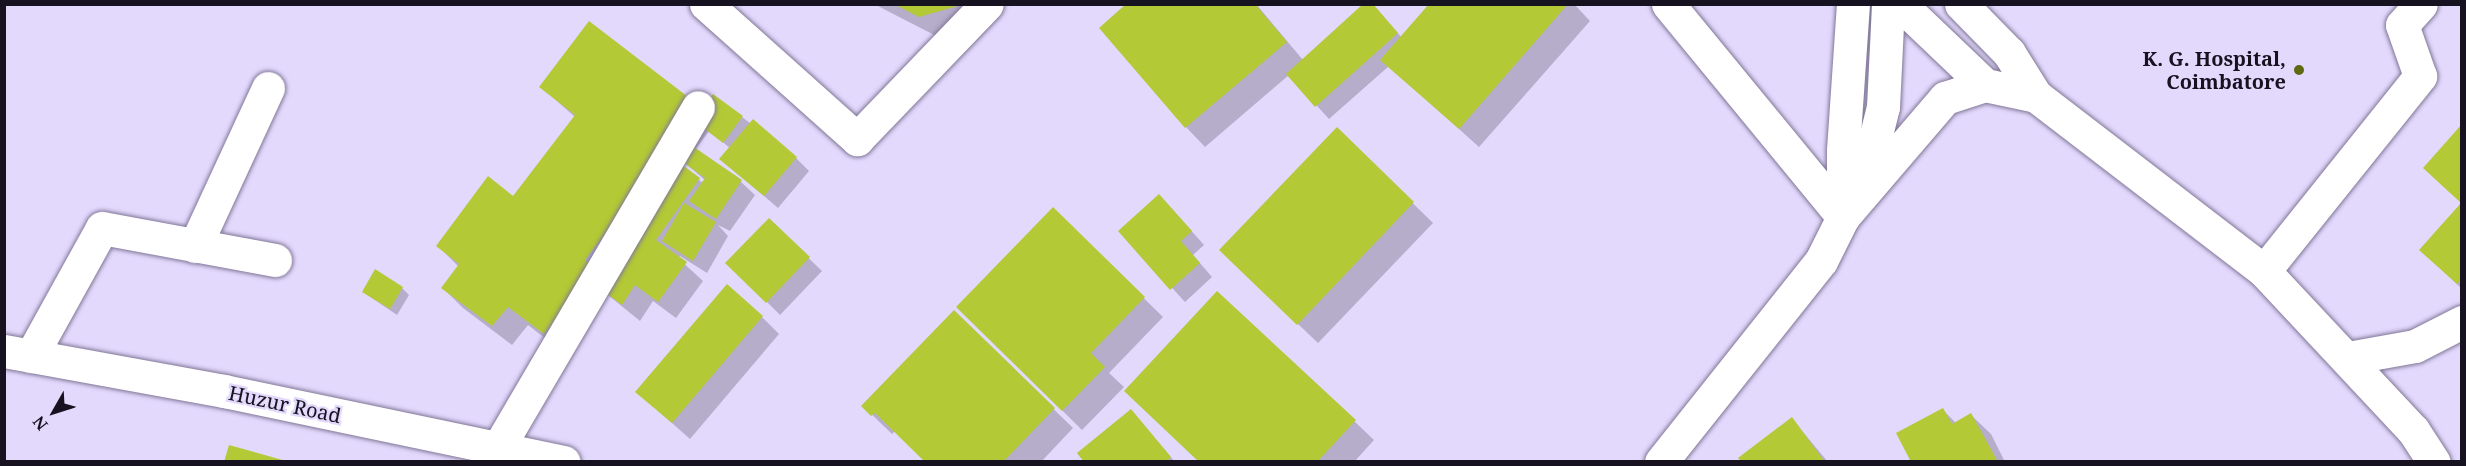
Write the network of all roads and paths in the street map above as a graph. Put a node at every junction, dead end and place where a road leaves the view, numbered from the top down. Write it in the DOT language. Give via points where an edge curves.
graph roads {
  1 [pos="706,4"];
  2 [pos="987,4"];
  3 [pos="1668,4"];
  4 [pos="1853,4"];
  5 [pos="1888,4"];
  6 [pos="1900,4"];
  7 [pos="1961,4"];
  8 [pos="2421,4"];
  9 [pos="1985,85"];
  10 [pos="268,88"];
  11 [pos="2036,96"];
  12 [pos="698,106"];
  13 [pos="1843,217"];
  14 [pos="195,246"];
  15 [pos="275,260"];
  16 [pos="2264,271"];
  17 [pos="2462,322"];
  18 [pos="18,353"];
  19 [pos="2348,358"];
  20 [pos="498,448"];
  21 [pos="564,462"];
  22 [pos="1661,462"];
  23 [pos="2434,462"];
  1 -- 2 [label="street" via="857,140"];
  3 -- 13 [label="street"];
  4 -- 13 [label="street" via="1843,150"];
  5 -- 13 [label="street" via="1883,107 1868,167"];
  6 -- 9 [label="street"];
  7 -- 11 [label="street" via="2009,52"];
  8 -- 16 [label="street" via="2402,25 2420,76"];
  9 -- 11 [label="street"];
  9 -- 13 [label="street" via="1945,98"];
  10 -- 14 [label="street"];
  11 -- 16 [label="street"];
  12 -- 20 [label="street"];
  13 -- 22 [label="street" via="1821,261"];
  14 -- 15 [label="street"];
  14 -- 18 [label="street" via="102,228"];
  16 -- 19 [label="street"];
  17 -- 19 [label="street" via="2415,346"];
  18 -- 20 [label="street, Huzur Road"];
  19 -- 23 [label="street" via="2413,430"];
  20 -- 21 [label="street, Huzur Road"];
}
